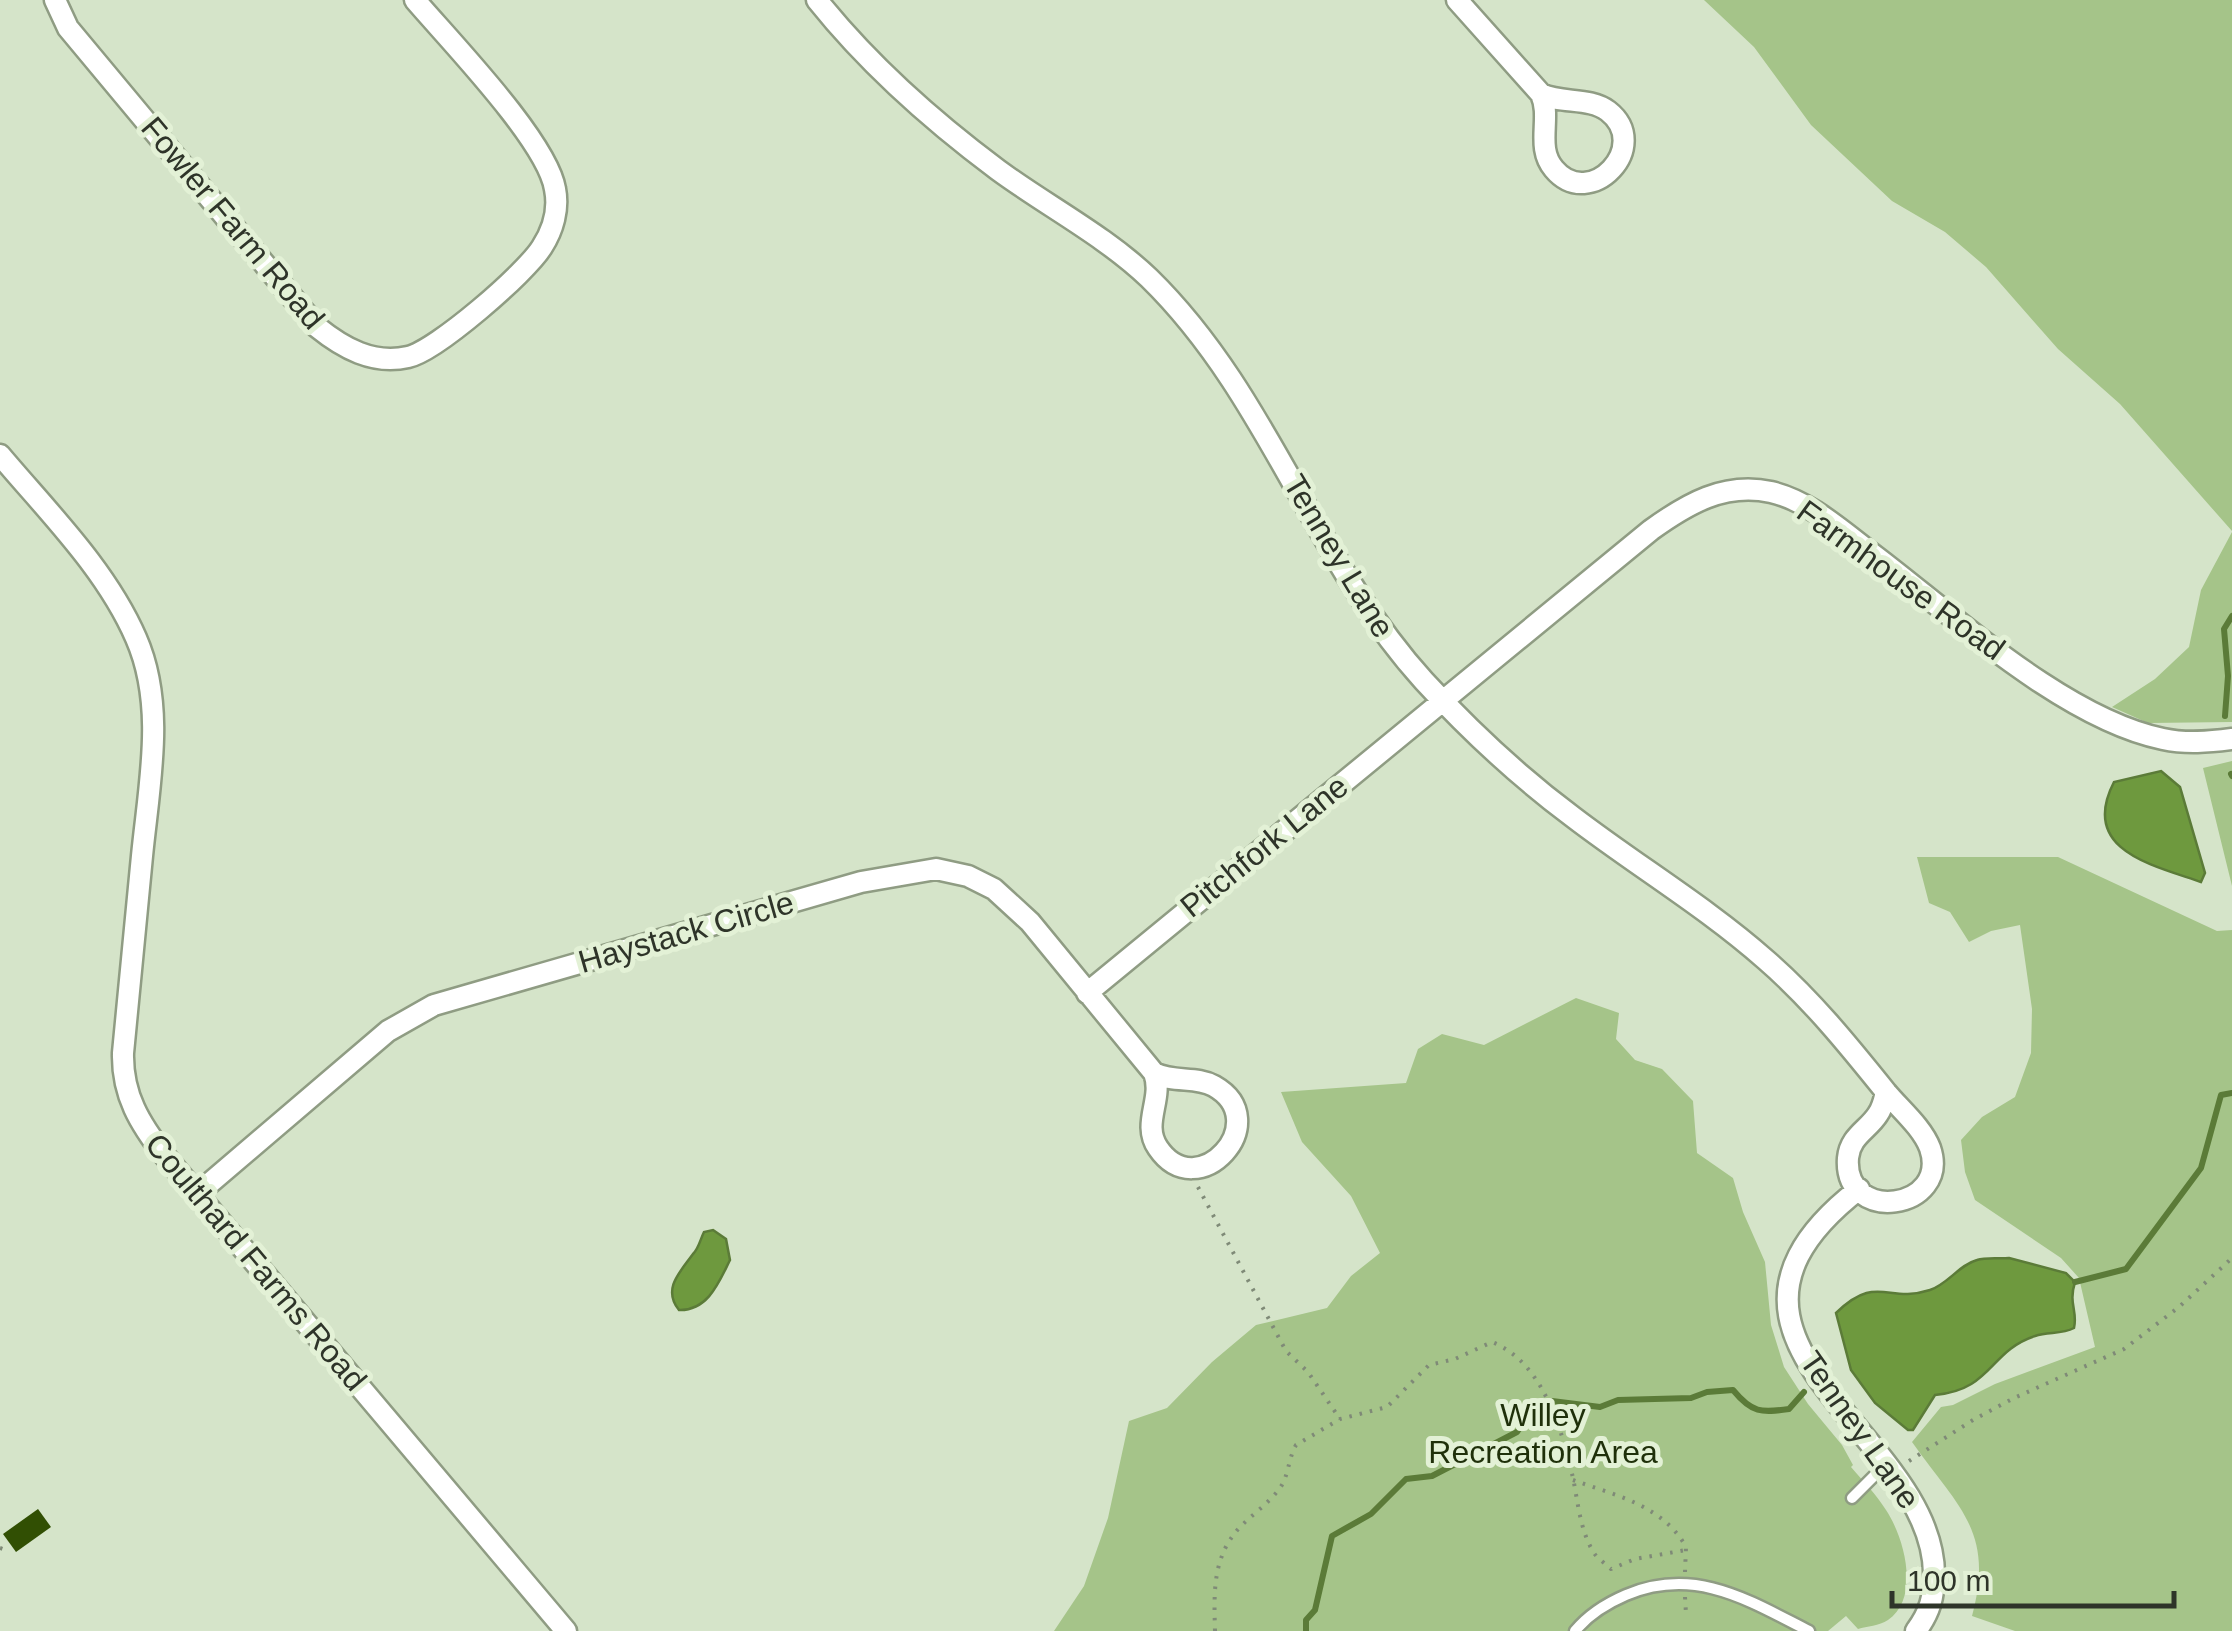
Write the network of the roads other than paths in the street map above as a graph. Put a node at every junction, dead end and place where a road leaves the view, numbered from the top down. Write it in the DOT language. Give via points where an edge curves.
graph roads {
  1 [pos="54,0"];
  2 [pos="415,0"];
  3 [pos="818,0"];
  4 [pos="1457,0"];
  5 [pos="1540,94"];
  6 [pos="0,455"];
  7 [pos="1442,700"];
  8 [pos="2232,739"];
  9 [pos="1087,992"];
  10 [pos="1154,1073"];
  11 [pos="1886,1092"];
  12 [pos="1858,1189"];
  13 [pos="198,1194"];
  14 [pos="1889,1469"];
  15 [pos="1852,1498"];
  16 [pos="566,1631"];
  17 [pos="1575,1631"];
  18 [pos="1810,1631"];
  19 [pos="1916,1631"];
  1 -- 2 [label="street, Fowler Farm Road" via="68,28 317,326 352,351 384,359 430,348 499,291 544,244 557,202 537,146"];
  3 -- 7 [label="street, Tenney Lane" via="880,71 940,125 1126,259 1184,313 1223,363 1388,640"];
  4 -- 5 [label="street"];
  5 -- 5 [label="street" via="1547,114 1545,150 1556,171 1577,182 1608,175 1623,148 1614,118 1595,104"];
  6 -- 13 [label="street, Coulthard Farms Road" via="106,584 144,656 154,740 123,1069 145,1130"];
  7 -- 8 [label="street, Farmhouse Road" via="1651,530 1721,492 1756,490 1828,520 2032,675 2095,713 2163,740"];
  7 -- 9 [label="street, Pitchfork Lane"];
  7 -- 11 [label="street, Tenney Lane" via="1538,790 1764,958"];
  9 -- 10 [label="street, Haystack Circle"];
  9 -- 13 [label="street, Haystack Circle" via="1018,909 981,881 936,869 880,878 422,1010 380,1038"];
  10 -- 10 [label="street" via="1210,1084 1232,1104 1230,1148 1213,1163 1196,1167 1170,1160 1155,1144"];
  11 -- 12 [label="street" via="1882,1109 1849,1152"];
  11 -- 12 [label="street, Tenney Lane" via="1928,1144 1931,1170 1918,1193 1902,1202 1876,1201"];
  12 -- 14 [label="street, Tenney Lane" via="1806,1242 1791,1283 1790,1312 1816,1379"];
  13 -- 16 [label="street, Coulthard Farms Road"];
  14 -- 15 [label="lane"];
  14 -- 19 [label="street, Tenney Lane" via="1921,1515 1933,1556 1932,1604"];
  17 -- 18 [label="lane" via="1616,1599 1679,1582 1718,1589"];
}
